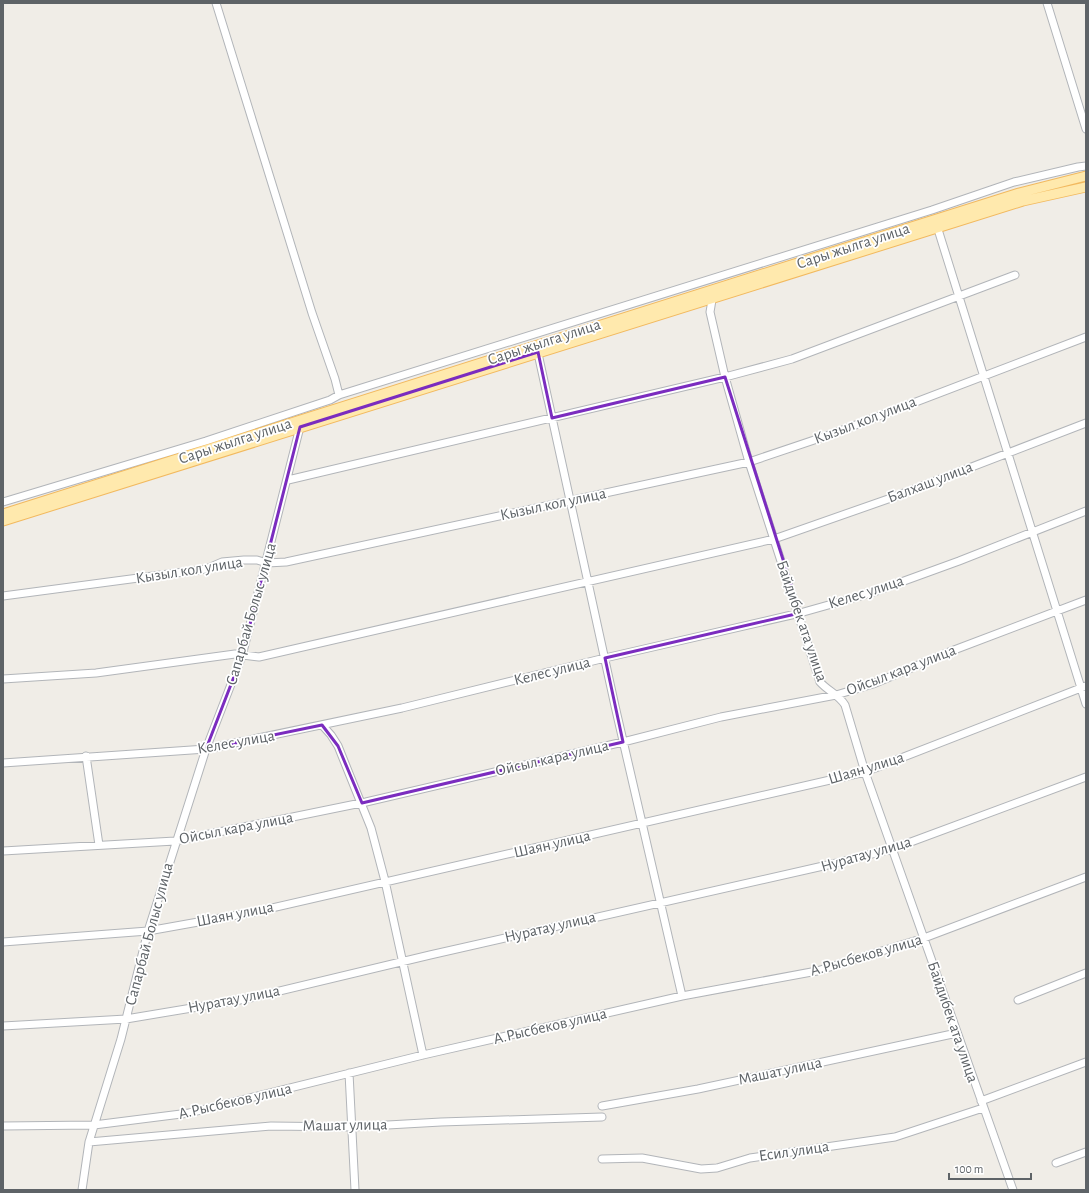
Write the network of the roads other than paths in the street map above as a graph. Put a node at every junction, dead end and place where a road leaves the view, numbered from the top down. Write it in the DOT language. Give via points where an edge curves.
graph roads {
  1 [pos="216,3"];
  2 [pos="1047,3"];
  3 [pos="1086,129"];
  4 [pos="1086,166"];
  5 [pos="1086,176"];
  6 [pos="1086,187"];
  7 [pos="936,224"];
  8 [pos="1015,275"];
  9 [pos="713,293"];
  10 [pos="958,298"];
  11 [pos="1086,336"];
  12 [pos="537,349"];
  13 [pos="982,375"];
  14 [pos="725,377"];
  15 [pos="338,395"];
  16 [pos="552,418"];
  17 [pos="1086,424"];
  18 [pos="300,427"];
  19 [pos="1008,452"];
  20 [pos="749,462"];
  21 [pos="288,480"];
  22 [pos="3,502"];
  23 [pos="570,502"];
  24 [pos="1086,510"];
  25 [pos="3,514"];
  26 [pos="3,521"];
  27 [pos="1031,532"];
  28 [pos="774,539"];
  29 [pos="266,563"];
  30 [pos="588,582"];
  31 [pos="3,596"];
  32 [pos="1086,600"];
  33 [pos="1057,610"];
  34 [pos="800,613"];
  35 [pos="242,656"];
  36 [pos="605,658"];
  37 [pos="3,679"];
  38 [pos="1083,687"];
  39 [pos="836,695"];
  40 [pos="1086,704"];
  41 [pos="322,725"];
  42 [pos="623,742"];
  43 [pos="206,749"];
  44 [pos="86,756"];
  45 [pos="3,763"];
  46 [pos="865,772"];
  47 [pos="1086,777"];
  48 [pos="362,802"];
  49 [pos="641,823"];
  50 [pos="175,841"];
  51 [pos="99,845"];
  52 [pos="892,849"];
  53 [pos="3,851"];
  54 [pos="1086,877"];
  55 [pos="385,881"];
  56 [pos="660,902"];
  57 [pos="148,931"];
  58 [pos="924,938"];
  59 [pos="3,942"];
  60 [pos="403,961"];
  61 [pos="1086,973"];
  62 [pos="682,996"];
  63 [pos="1018,1000"];
  64 [pos="126,1019"];
  65 [pos="3,1026"];
  66 [pos="957,1033"];
  67 [pos="423,1055"];
  68 [pos="1086,1062"];
  69 [pos="349,1073"];
  70 [pos="982,1104"];
  71 [pos="602,1106"];
  72 [pos="602,1117"];
  73 [pos="94,1125"];
  74 [pos="3,1126"];
  75 [pos="352,1127"];
  76 [pos="89,1142"];
  77 [pos="1086,1152"];
  78 [pos="602,1158"];
  79 [pos="1056,1163"];
  80 [pos="82,1190"];
  81 [pos="355,1190"];
  82 [pos="1012,1190"];
  1 -- 15 [label="street"];
  2 -- 3 [label="street"];
  4 -- 15 [label="street" via="1014,182"];
  5 -- 7 [label="main road, Сары жылга улица" via="1019,193"];
  6 -- 7 [label="main road, Сары жылга улица"];
  7 -- 9 [label="main road, Сары жылга улица"];
  7 -- 10 [label="street"];
  8 -- 10 [label="street"];
  9 -- 12 [label="main road, Сары жылга улица"];
  9 -- 14 [label="street, Байдибек ата улица" via="710,312"];
  10 -- 13 [label="street"];
  10 -- 14 [label="street" via="792,359"];
  11 -- 13 [label="street, Кызыл кол улица"];
  12 -- 16 [label="street"];
  12 -- 18 [label="main road, Сары жылга улица"];
  12 -- 25 [label="main road, Сары жылга улица"];
  13 -- 19 [label="street"];
  13 -- 20 [label="street, Кызыл кол улица" via="832,434"];
  14 -- 16 [label="street"];
  14 -- 20 [label="street, Байдибек ата улица"];
  15 -- 22 [label="street" via="330,400 206,441"];
  16 -- 21 [label="street"];
  16 -- 23 [label="street"];
  17 -- 19 [label="street, Балхаш улица"];
  18 -- 21 [label="street, Сапарбай Болыс улица"];
  18 -- 26 [label="main road, Сары жылга улица"];
  19 -- 27 [label="street"];
  19 -- 28 [label="street, Балхаш улица" via="891,498"];
  20 -- 23 [label="street, Кызыл кол улица"];
  20 -- 28 [label="street, Байдибек ата улица"];
  21 -- 29 [label="street, Сапарбай Болыс улица"];
  23 -- 29 [label="street, Кызыл кол улица" via="286,562"];
  23 -- 30 [label="street"];
  24 -- 27 [label="street, Келес улица"];
  27 -- 33 [label="street"];
  27 -- 34 [label="street, Келес улица" via="871,593"];
  28 -- 30 [label="street, Балхаш улица"];
  28 -- 34 [label="street, Байдибек ата улица"];
  29 -- 31 [label="street, Кызыл кол улица" via="257,560 222,562 206,570"];
  29 -- 35 [label="street, Сапарбай Болыс улица"];
  30 -- 35 [label="street, Балхаш улица" via="259,657"];
  30 -- 36 [label="street"];
  32 -- 33 [label="street, Ойсыл кара улица"];
  33 -- 38 [label="street"];
  33 -- 39 [label="street, Ойсыл кара улица" via="873,684"];
  34 -- 36 [label="street, Келес улица"];
  34 -- 39 [label="street, Байдибек ата улица" via="820,682"];
  35 -- 37 [label="street, Балхаш улица" via="236,654 96,673"];
  35 -- 43 [label="street, Сапарбай Болыс улица"];
  36 -- 41 [label="street, Келес улица"];
  36 -- 42 [label="street"];
  38 -- 40 [label="street"];
  38 -- 46 [label="street, Шаян улица"];
  39 -- 42 [label="street, Ойсыл кара улица" via="721,717"];
  39 -- 46 [label="street, Байдибек ата улица" via="845,705"];
  41 -- 43 [label="street, Келес улица"];
  41 -- 48 [label="street" via="338,746"];
  42 -- 48 [label="street, Ойсыл кара улица"];
  42 -- 49 [label="street"];
  43 -- 44 [label="street, Келес улица"];
  43 -- 50 [label="street, Сапарбай Болыс улица"];
  44 -- 45 [label="street, Келес улица"];
  44 -- 51 [label="street"];
  46 -- 49 [label="street, Шаян улица"];
  46 -- 52 [label="street, Байдибек ата улица"];
  47 -- 52 [label="street, Нуратау улица"];
  48 -- 50 [label="street, Ойсыл кара улица"];
  48 -- 55 [label="street"];
  49 -- 55 [label="street, Шаян улица"];
  49 -- 56 [label="street"];
  50 -- 51 [label="street, Ойсыл кара улица"];
  50 -- 57 [label="street, Сапарбай Болыс улица"];
  51 -- 53 [label="street, Ойсыл кара улица"];
  52 -- 56 [label="street, Нуратау улица"];
  52 -- 58 [label="street, Байдибек ата улица"];
  54 -- 58 [label="street, А.Рысбеков улица"];
  55 -- 57 [label="street, Шаян улица" via="254,912"];
  55 -- 60 [label="street"];
  56 -- 60 [label="street, Нуратау улица"];
  56 -- 62 [label="street"];
  57 -- 59 [label="street, Шаян улица"];
  57 -- 64 [label="street, Сапарбай Болыс улица"];
  58 -- 62 [label="street, А.Рысбеков улица" via="817,971"];
  58 -- 66 [label="street, Байдибек ата улица"];
  60 -- 64 [label="street, Нуратау улица" via="246,999"];
  60 -- 67 [label="street"];
  61 -- 63 [label="street"];
  62 -- 67 [label="street, А.Рысбеков улица"];
  64 -- 65 [label="street, Нуратау улица"];
  64 -- 73 [label="street, Сапарбай Болыс улица"];
  66 -- 70 [label="street, Байдибек ата улица"];
  66 -- 71 [label="street, Машат улица" via="698,1089"];
  67 -- 69 [label="street, А.Рысбеков улица"];
  68 -- 70 [label="street, Есил улица"];
  69 -- 73 [label="street, А.Рысбеков улица" via="189,1113"];
  69 -- 75 [label="street"];
  70 -- 78 [label="street, Есил улица" via="895,1137 750,1158 717,1168 701,1169 642,1158"];
  70 -- 82 [label="street, Байдибек ата улица"];
  72 -- 75 [label="street, Машат улица"];
  73 -- 74 [label="street, А.Рысбеков улица"];
  73 -- 76 [label="street, Сапарбай Болыс улица"];
  75 -- 76 [label="street, Машат улица" via="271,1126"];
  75 -- 81 [label="street"];
  76 -- 80 [label="street, Сапарбай Болыс улица"];
  77 -- 79 [label="street"];
}
